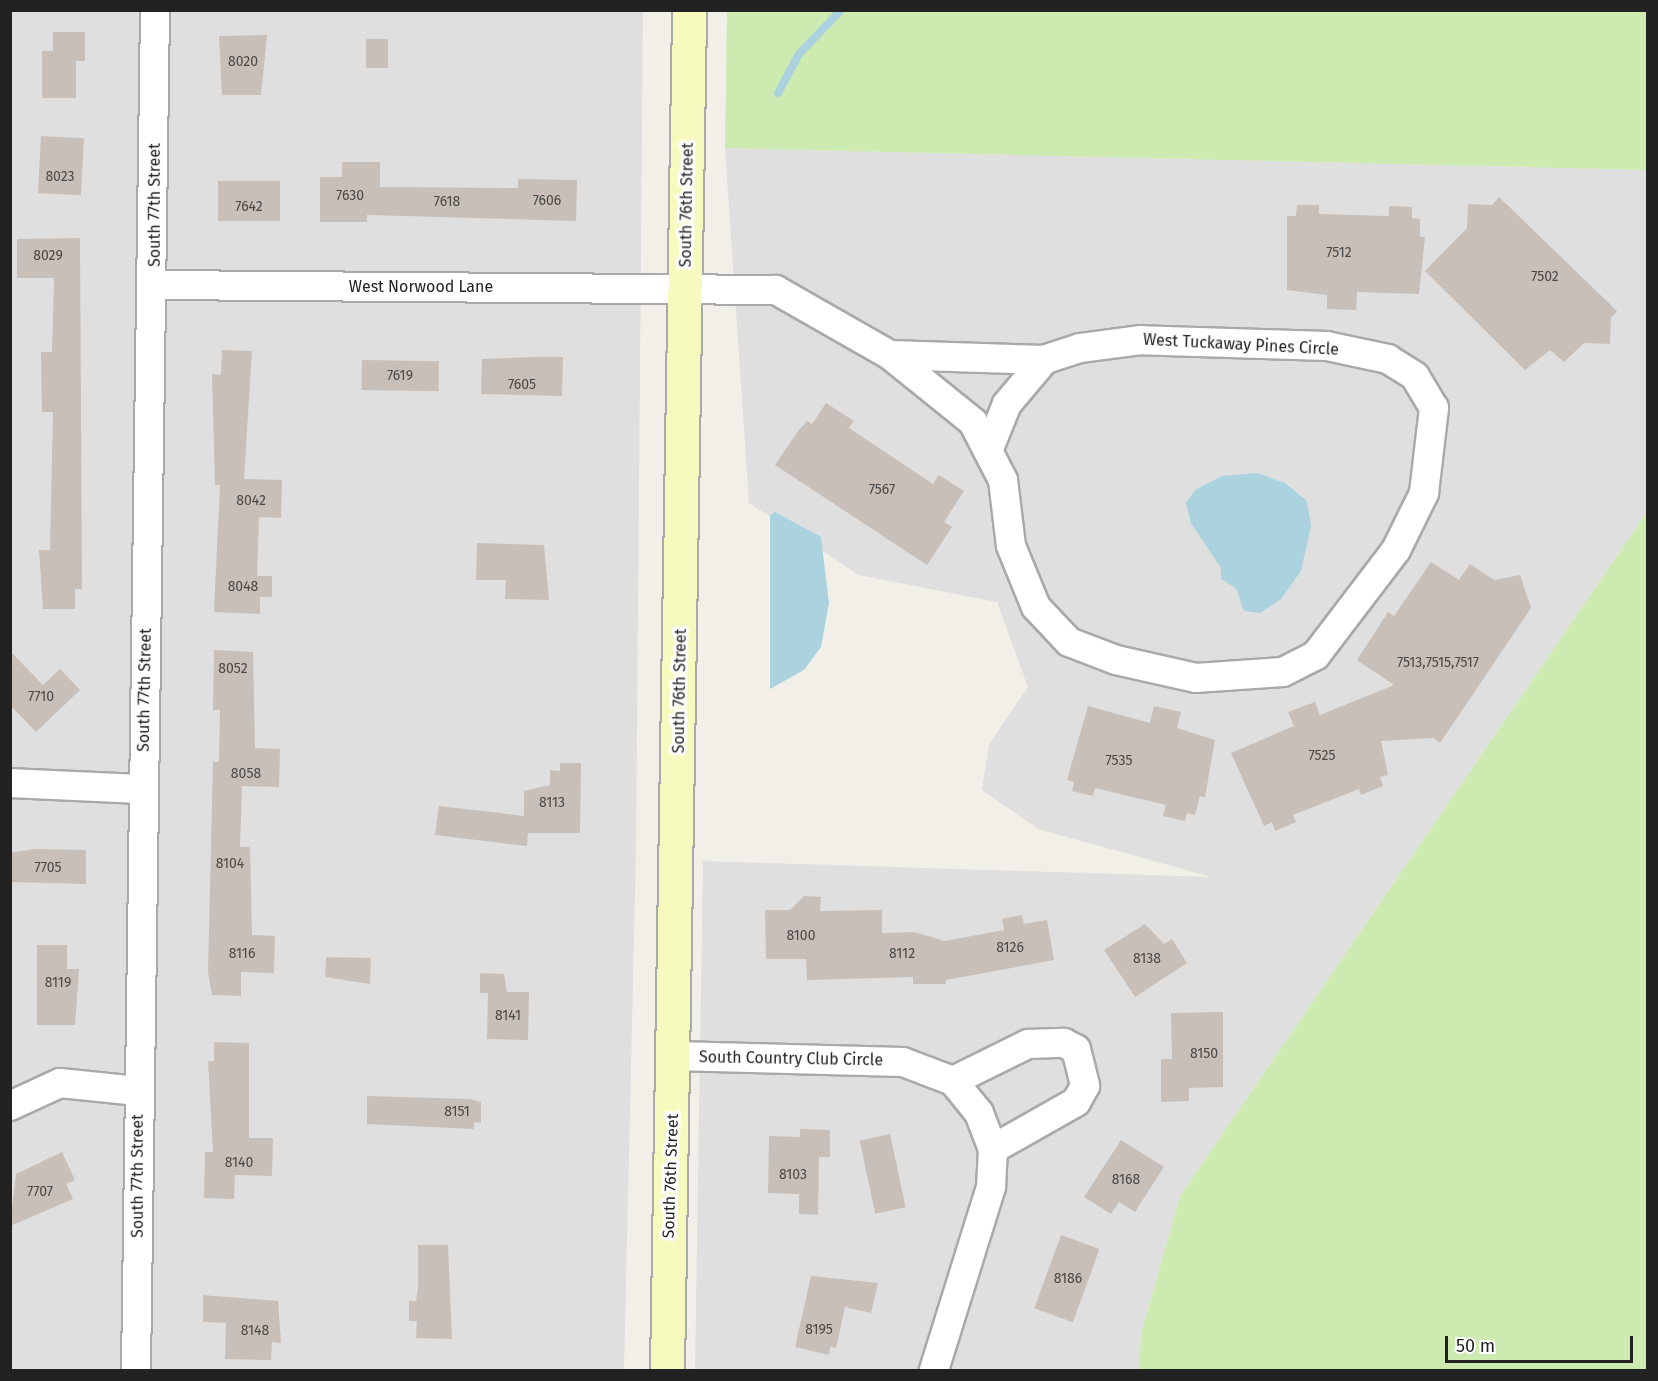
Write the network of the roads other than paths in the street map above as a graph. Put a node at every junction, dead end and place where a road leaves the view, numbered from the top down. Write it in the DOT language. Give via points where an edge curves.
graph roads {
  1 [pos="155,10"];
  2 [pos="689,10"];
  3 [pos="155,285"];
  4 [pos="686,289"];
  5 [pos="890,355"];
  6 [pos="1044,360"];
  7 [pos="990,446"];
  8 [pos="10,783"];
  9 [pos="143,789"];
  10 [pos="675,1056"];
  11 [pos="953,1082"];
  12 [pos="138,1091"];
  13 [pos="10,1106"];
  14 [pos="993,1149"];
  15 [pos="136,1371"];
  16 [pos="667,1371"];
  17 [pos="934,1371"];
  1 -- 3 [label="street, South 77th Street"];
  2 -- 4 [label="main road, South 76th Street"];
  3 -- 4 [label="street, West Norwood Lane"];
  3 -- 9 [label="street, South 77th Street"];
  4 -- 5 [label="street, West Tuckaway Pines Circle" via="776,290"];
  4 -- 10 [label="main road, South 76th Street"];
  5 -- 6 [label="street, West Tuckaway Pines Circle"];
  5 -- 7 [label="street, West Tuckaway Pines Circle" via="974,422"];
  6 -- 7 [label="street" via="1007,404"];
  6 -- 7 [label="street, West Tuckaway Pines Circle" via="1141,340 1327,346 1388,359 1415,376 1434,408 1424,494 1396,550 1316,655 1283,672 1196,678 1116,660 1069,642 1036,607 1011,546 1003,480"];
  8 -- 9 [label="street"];
  9 -- 12 [label="street, South 77th Street"];
  10 -- 11 [label="street, South Country Club Circle" via="903,1062"];
  10 -- 16 [label="main road, South 76th Street"];
  11 -- 14 [label="street, South Country Club Circle" via="979,1113"];
  11 -- 14 [label="street" via="1029,1044 1057,1042 1076,1049 1085,1086 1076,1102"];
  12 -- 13 [label="street" via="60,1083"];
  12 -- 15 [label="street, South 77th Street"];
  14 -- 17 [label="street, South Country Club Circle" via="982,1221"];
}
